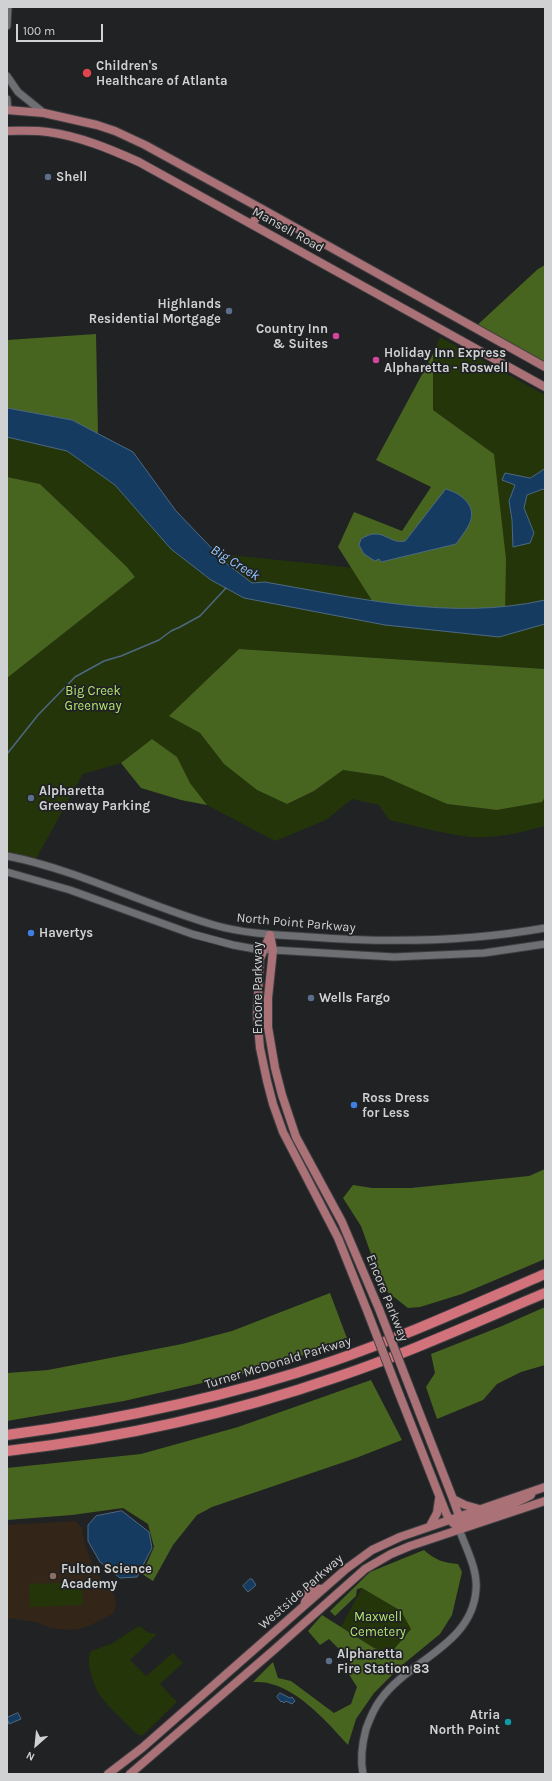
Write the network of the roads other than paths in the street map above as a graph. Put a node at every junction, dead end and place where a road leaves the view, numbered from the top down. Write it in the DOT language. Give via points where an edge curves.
graph roads {
  1 [pos="8,7"];
  2 [pos="7,26"];
  3 [pos="7,76"];
  4 [pos="7,100"];
  5 [pos="8,110"];
  6 [pos="44,113"];
  7 [pos="7,131"];
  8 [pos="262,209"];
  9 [pos="252,224"];
  10 [pos="545,367"];
  11 [pos="545,387"];
  12 [pos="7,856"];
  13 [pos="7,872"];
  14 [pos="545,928"];
  15 [pos="270,935"];
  16 [pos="545,944"];
  17 [pos="263,950"];
  18 [pos="273,950"];
  19 [pos="545,1274"];
  20 [pos="545,1293"];
  21 [pos="7,1435"];
  22 [pos="7,1451"];
  23 [pos="543,1488"];
  24 [pos="439,1496"];
  25 [pos="454,1499"];
  26 [pos="545,1501"];
  27 [pos="480,1509"];
  28 [pos="459,1516"];
  29 [pos="449,1520"];
  30 [pos="430,1526"];
  31 [pos="459,1530"];
  32 [pos="108,1774"];
  33 [pos="130,1774"];
  34 [pos="363,1774"];
  1 -- 2 [label="street"];
  3 -- 6 [label="street" via="18,92"];
  4 -- 5 [label="street"];
  5 -- 6 [label="main road, Mansell Road"];
  6 -- 8 [label="main road, Mansell Road" via="115,131"];
  7 -- 9 [label="main road, Mansell Road" via="48,132 117,152"];
  8 -- 9 [label="main road"];
  8 -- 10 [label="main road, Mansell Road"];
  9 -- 11 [label="main road, Mansell Road"];
  12 -- 15 [label="street, North Point Parkway" via="75,875 209,924"];
  13 -- 17 [label="street" via="70,890 199,936"];
  14 -- 15 [label="street, North Point Parkway" via="483,937 414,942"];
  15 -- 17 [label="main road, Encore Parkway"];
  15 -- 18 [label="main road, Encore Parkway"];
  16 -- 18 [label="street" via="484,953 414,957"];
  17 -- 18 [label="street"];
  17 -- 24 [label="main road, Encore Parkway, bridge" via="257,996 258,1032 273,1104 288,1142 338,1238"];
  18 -- 25 [label="main road, Encore Parkway, bridge" via="268,1027 282,1095 296,1137 342,1222"];
  19 -- 21 [label="highway, Turner McDonald Parkway" via="390,1340 272,1381 152,1411"];
  20 -- 22 [label="highway" via="391,1358 277,1396 154,1428 91,1440"];
  23 -- 27 [label="main road, Westside Parkway"];
  23 -- 31 [label="main road" via="518,1503 470,1519"];
  24 -- 29 [label="main road, Encore Parkway"];
  24 -- 30 [label="main road" via="437,1513"];
  25 -- 27 [label="main road"];
  25 -- 28 [label="main road, Encore Parkway"];
  26 -- 31 [label="main road, Westside Parkway"];
  27 -- 28 [label="main road, Westside Parkway"];
  28 -- 29 [label="main road, Westside Parkway"];
  28 -- 31 [label="main road, Encore Parkway"];
  29 -- 30 [label="main road, Westside Parkway"];
  29 -- 31 [label="main road"];
  30 -- 32 [label="main road, Westside Parkway" via="372,1550 323,1589 308,1588 309,1594 301,1608 142,1748"];
  31 -- 33 [label="main road, Westside Parkway" via="401,1550 365,1569"];
  31 -- 34 [label="street, Encore Parkway" via="476,1577 470,1617 453,1637 392,1686 370,1715 363,1740"];
}
